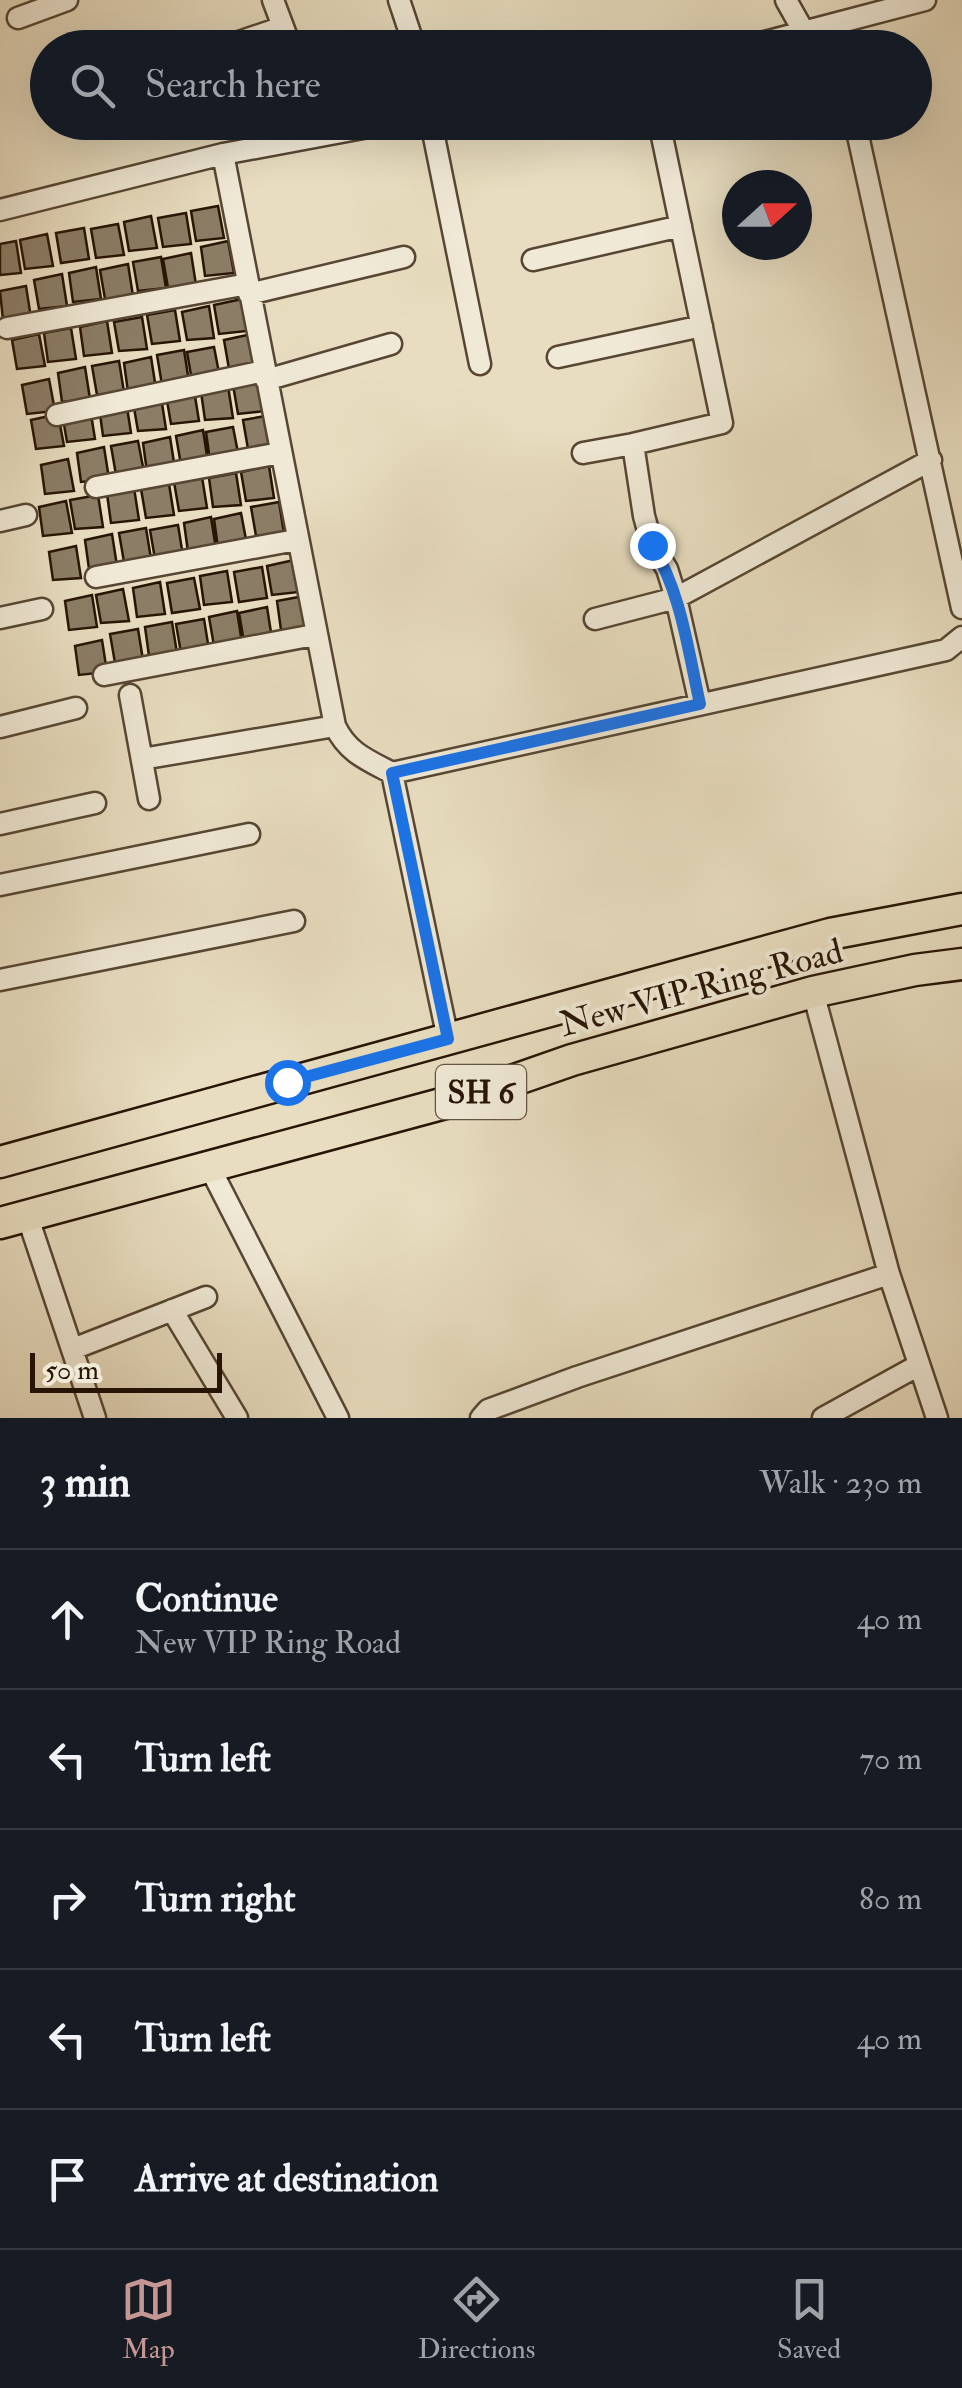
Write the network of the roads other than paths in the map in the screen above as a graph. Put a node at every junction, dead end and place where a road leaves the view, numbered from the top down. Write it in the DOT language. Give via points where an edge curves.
graph roads {
  1 [pos="67,0"];
  2 [pos="273,0"];
  3 [pos="399,0"];
  4 [pos="786,0"];
  5 [pos="925,0"];
  6 [pos="898,4"];
  7 [pos="18,18"];
  8 [pos="832,24"];
  9 [pos="283,27"];
  10 [pos="274,30"];
  11 [pos="284,30"];
  12 [pos="409,30"];
  13 [pos="803,30"];
  14 [pos="811,30"];
  15 [pos="834,30"];
  16 [pos="280,140"];
  17 [pos="435,140"];
  18 [pos="663,140"];
  19 [pos="859,140"];
  20 [pos="222,154"];
  21 [pos="0,210"];
  22 [pos="681,226"];
  23 [pos="404,258"];
  24 [pos="533,260"];
  25 [pos="249,289"];
  26 [pos="702,326"];
  27 [pos="7,328"];
  28 [pos="391,344"];
  29 [pos="558,356"];
  30 [pos="480,364"];
  31 [pos="265,375"];
  32 [pos="57,414"];
  33 [pos="632,444"];
  34 [pos="583,453"];
  35 [pos="280,454"];
  36 [pos="931,460"];
  37 [pos="96,487"];
  38 [pos="26,515"];
  39 [pos="0,521"];
  40 [pos="296,540"];
  41 [pos="96,577"];
  42 [pos="676,598"];
  43 [pos="962,608"];
  44 [pos="42,609"];
  45 [pos="0,618"];
  46 [pos="594,619"];
  47 [pos="314,635"];
  48 [pos="962,637"];
  49 [pos="104,675"];
  50 [pos="130,696"];
  51 [pos="700,704"];
  52 [pos="76,708"];
  53 [pos="334,726"];
  54 [pos="0,727"];
  55 [pos="142,759"];
  56 [pos="392,773"];
  57 [pos="149,800"];
  58 [pos="95,803"];
  59 [pos="0,824"];
  60 [pos="249,834"];
  61 [pos="0,885"];
  62 [pos="962,909"];
  63 [pos="294,921"];
  64 [pos="962,964"];
  65 [pos="0,980"];
  66 [pos="813,992"];
  67 [pos="448,1039"];
  68 [pos="0,1162"];
  69 [pos="208,1166"];
  70 [pos="14,1219"];
  71 [pos="889,1274"];
  72 [pos="206,1297"];
  73 [pos="172,1310"];
  74 [pos="73,1349"];
  75 [pos="919,1365"];
  76 [pos="94,1418"];
  77 [pos="237,1418"];
  78 [pos="338,1418"];
  79 [pos="480,1418"];
  80 [pos="824,1418"];
  81 [pos="936,1418"];
  1 -- 7 [label="street"];
  2 -- 9 [label="street"];
  3 -- 12 [label="street"];
  4 -- 13 [label="street"];
  5 -- 6 [label="street"];
  6 -- 8 [label="street"];
  8 -- 14 [label="street"];
  8 -- 15 [label="street"];
  9 -- 10 [label="street"];
  9 -- 11 [label="street"];
  16 -- 20 [label="street"];
  17 -- 30 [label="street"];
  18 -- 22 [label="street"];
  19 -- 36 [label="street"];
  20 -- 21 [label="street"];
  20 -- 25 [label="street"];
  22 -- 24 [label="street"];
  22 -- 26 [label="street"];
  23 -- 25 [label="street"];
  25 -- 27 [label="street"];
  25 -- 31 [label="street"];
  26 -- 29 [label="street"];
  26 -- 33 [label="street" via="722,423"];
  28 -- 31 [label="street"];
  31 -- 32 [label="street"];
  31 -- 35 [label="street"];
  33 -- 34 [label="street"];
  33 -- 42 [label="street" via="648,530"];
  35 -- 37 [label="street"];
  35 -- 40 [label="street"];
  36 -- 42 [label="street"];
  36 -- 43 [label="street"];
  38 -- 39 [label="street"];
  40 -- 41 [label="street"];
  40 -- 47 [label="street"];
  42 -- 46 [label="street"];
  42 -- 51 [label="street"];
  44 -- 45 [label="street"];
  47 -- 49 [label="street"];
  47 -- 53 [label="street"];
  48 -- 51 [label="street" via="946,650"];
  50 -- 55 [label="street"];
  51 -- 56 [label="street"];
  52 -- 54 [label="street"];
  53 -- 55 [label="street"];
  53 -- 56 [label="street" via="354,753"];
  55 -- 57 [label="street"];
  56 -- 67 [label="street"];
  58 -- 59 [label="street"];
  60 -- 61 [label="street"];
  62 -- 67 [label="main road, New VIP Ring Road / SH 6" via="844,931"];
  63 -- 65 [label="street"];
  64 -- 66 [label="main road, New VIP Ring Road / SH 6"];
  66 -- 69 [label="main road, New VIP Ring Road / SH 6"];
  66 -- 71 [label="street"];
  67 -- 68 [label="main road, New VIP Ring Road / SH 6"];
  69 -- 70 [label="main road, New VIP Ring Road / SH 6"];
  69 -- 78 [label="street"];
  70 -- 74 [label="street"];
  71 -- 75 [label="street"];
  71 -- 79 [label="street" via="577,1377"];
  72 -- 73 [label="street"];
  73 -- 74 [label="street"];
  73 -- 77 [label="street"];
  74 -- 76 [label="street"];
  75 -- 80 [label="street"];
  75 -- 81 [label="street"];
}
